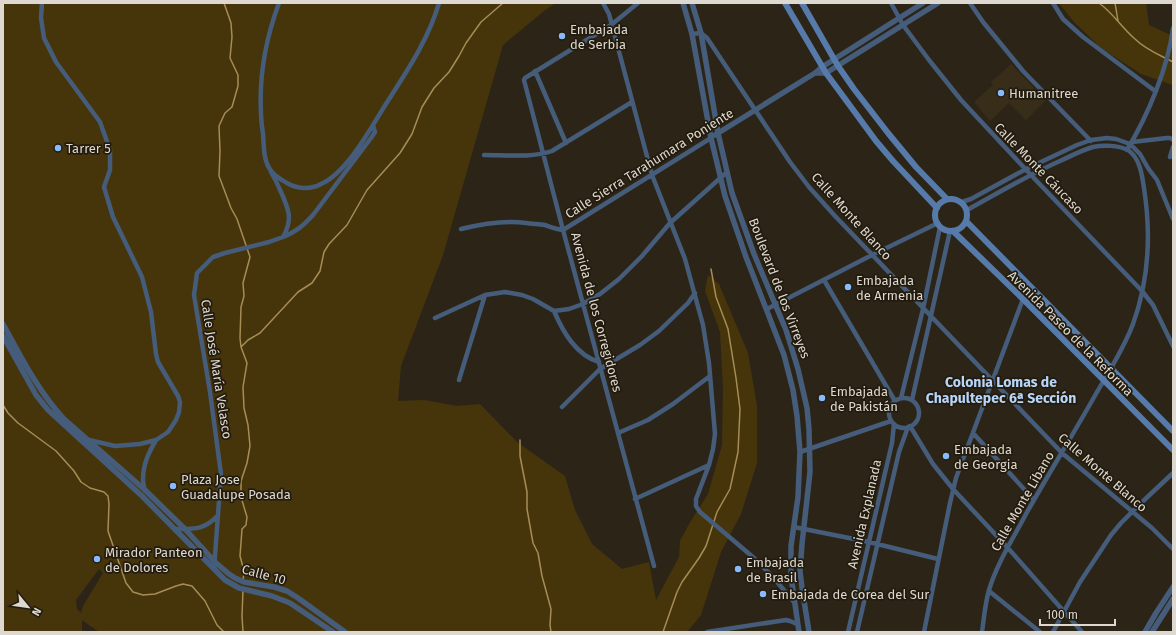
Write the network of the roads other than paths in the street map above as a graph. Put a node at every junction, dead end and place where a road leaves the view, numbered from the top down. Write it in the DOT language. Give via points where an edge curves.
graph roads {
  1 [pos="42,3"];
  2 [pos="279,3"];
  3 [pos="439,3"];
  4 [pos="604,3"];
  5 [pos="638,3"];
  6 [pos="683,3"];
  7 [pos="692,3"];
  8 [pos="785,3"];
  9 [pos="802,3"];
  10 [pos="891,3"];
  11 [pos="923,3"];
  12 [pos="938,3"];
  13 [pos="970,3"];
  14 [pos="1053,3"];
  15 [pos="899,18"];
  16 [pos="612,25"];
  17 [pos="903,25"];
  18 [pos="1173,29"];
  19 [pos="701,33"];
  20 [pos="692,34"];
  21 [pos="834,60"];
  22 [pos="838,66"];
  23 [pos="822,67"];
  24 [pos="535,72"];
  25 [pos="815,73"];
  26 [pos="826,73"];
  27 [pos="1155,91"];
  28 [pos="632,102"];
  29 [pos="755,110"];
  30 [pos="373,125"];
  31 [pos="718,133"];
  32 [pos="711,138"];
  33 [pos="1091,140"];
  34 [pos="1173,140"];
  35 [pos="566,143"];
  36 [pos="1131,143"];
  37 [pos="1095,147"];
  38 [pos="1173,147"];
  39 [pos="1127,150"];
  40 [pos="544,154"];
  41 [pos="484,155"];
  42 [pos="1170,157"];
  43 [pos="1148,168"];
  44 [pos="1026,169"];
  45 [pos="1140,170"];
  46 [pos="272,172"];
  47 [pos="727,172"];
  48 [pos="1030,174"];
  49 [pos="652,175"];
  50 [pos="721,177"];
  51 [pos="947,199"];
  52 [pos="962,202"];
  53 [pos="937,208"];
  54 [pos="967,210"];
  55 [pos="1173,219"];
  56 [pos="966,221"];
  57 [pos="670,223"];
  58 [pos="939,225"];
  59 [pos="461,228"];
  60 [pos="563,230"];
  61 [pos="952,231"];
  62 [pos="283,237"];
  63 [pos="872,255"];
  64 [pos="824,280"];
  65 [pos="1142,291"];
  66 [pos="695,293"];
  67 [pos="485,295"];
  68 [pos="1023,299"];
  69 [pos="583,304"];
  70 [pos="776,304"];
  71 [pos="767,309"];
  72 [pos="923,309"];
  73 [pos="554,311"];
  74 [pos="931,317"];
  75 [pos="435,318"];
  76 [pos="3,324"];
  77 [pos="3,336"];
  78 [pos="1173,346"];
  79 [pos="599,362"];
  80 [pos="600,369"];
  81 [pos="1111,369"];
  82 [pos="710,376"];
  83 [pos="459,380"];
  84 [pos="992,381"];
  85 [pos="1104,382"];
  86 [pos="901,398"];
  87 [pos="912,400"];
  88 [pos="895,401"];
  89 [pos="562,407"];
  90 [pos="893,422"];
  91 [pos="909,426"];
  92 [pos="1173,431"];
  93 [pos="618,433"];
  94 [pos="972,433"];
  95 [pos="87,440"];
  96 [pos="156,440"];
  97 [pos="810,449"];
  98 [pos="1173,450"];
  99 [pos="800,452"];
  100 [pos="1062,453"];
  101 [pos="709,465"];
  102 [pos="1173,474"];
  103 [pos="953,489"];
  104 [pos="145,490"];
  105 [pos="142,496"];
  106 [pos="635,499"];
  107 [pos="1034,500"];
  108 [pos="1132,512"];
  109 [pos="218,515"];
  110 [pos="794,527"];
  111 [pos="804,528"];
  112 [pos="175,529"];
  113 [pos="184,529"];
  114 [pos="869,542"];
  115 [pos="877,543"];
  116 [pos="1008,548"];
  117 [pos="1173,549"];
  118 [pos="938,559"];
  119 [pos="215,562"];
  120 [pos="654,566"];
  121 [pos="214,569"];
  122 [pos="1173,587"];
  123 [pos="989,591"];
  124 [pos="1173,599"];
  125 [pos="794,602"];
  126 [pos="1064,611"];
  127 [pos="797,624"];
  128 [pos="333,632"];
  129 [pos="345,632"];
  130 [pos="707,632"];
  131 [pos="799,632"];
  132 [pos="809,632"];
  133 [pos="848,632"];
  134 [pos="857,632"];
  135 [pos="924,632"];
  136 [pos="982,632"];
  137 [pos="1040,632"];
  138 [pos="1053,632"];
  139 [pos="1082,632"];
  140 [pos="1145,632"];
  141 [pos="1152,632"];
  1 -- 96 [label="street" via="44,38 56,62 100,122 110,150 110,170 104,187 114,217 142,277 151,312 157,358 180,402 176,420 168,432"];
  2 -- 46 [label="street" via="268,40 261,99 264,150"];
  3 -- 30 [label="street" via="426,36"];
  4 -- 16 [label="street"];
  5 -- 16 [label="street"];
  6 -- 20 [label="street, Boulevard de los Virreyes"];
  7 -- 19 [label="street, Boulevard de los Virreyes"];
  8 -- 23 [label="main road"];
  9 -- 21 [label="main road"];
  10 -- 15 [label="street, Calle Monte Cáucaso"];
  11 -- 15 [label="street, Calle Sierra Tarahumara Poniente"];
  12 -- 17 [label="street"];
  13 -- 33 [label="street" via="1023,71"];
  14 -- 27 [label="street" via="1063,19 1083,37"];
  15 -- 17 [label="street, Calle Monte Cáucaso"];
  15 -- 21 [label="street, Calle Sierra Tarahumara Poniente"];
  16 -- 24 [label="street"];
  16 -- 28 [label="street"];
  17 -- 22 [label="street"];
  17 -- 44 [label="street, Calle Monte Cáucaso" via="961,100"];
  18 -- 27 [label="street" via="1166,61"];
  19 -- 20 [label="street"];
  19 -- 29 [label="street, Calle Monte Blanco" via="707,38"];
  19 -- 31 [label="street, Boulevard de los Virreyes"];
  20 -- 32 [label="street, Boulevard de los Virreyes"];
  21 -- 22 [label="main road"];
  21 -- 23 [label="street, Calle Sierra Tarahumara Poniente"];
  22 -- 26 [label="street"];
  22 -- 51 [label="main road" via="888,133"];
  23 -- 25 [label="street, Calle Sierra Tarahumara Poniente"];
  23 -- 26 [label="main road"];
  24 -- 35 [label="street"];
  24 -- 40 [label="street, Avenida de los Corregidores" via="525,78 525,84"];
  25 -- 26 [label="street"];
  25 -- 29 [label="street, Calle Sierra Tarahumara Poniente"];
  26 -- 53 [label="main road" via="880,146"];
  27 -- 36 [label="street"];
  28 -- 35 [label="street"];
  28 -- 49 [label="street"];
  29 -- 31 [label="street, Calle Sierra Tarahumara Poniente"];
  29 -- 63 [label="street, Calle Monte Blanco" via="809,187"];
  30 -- 46 [label="street" via="340,170 322,184 314,187 297,187"];
  30 -- 62 [label="street, Calle José María Velasco" via="375,132 313,216 296,231"];
  31 -- 32 [label="street, Calle Sierra Tarahumara Poniente"];
  31 -- 47 [label="street, Boulevard de los Virreyes"];
  32 -- 49 [label="street, Calle Sierra Tarahumara Poniente"];
  32 -- 50 [label="street, Boulevard de los Virreyes"];
  33 -- 36 [label="street" via="1107,138"];
  33 -- 37 [label="street"];
  33 -- 44 [label="street"];
  34 -- 36 [label="street" via="1167,138"];
  35 -- 40 [label="street"];
  36 -- 39 [label="street"];
  36 -- 43 [label="street"];
  37 -- 39 [label="street" via="1110,146"];
  37 -- 48 [label="street"];
  38 -- 42 [label="street"];
  39 -- 45 [label="street, Calle Monte Líbano" via="1136,159"];
  40 -- 41 [label="street"];
  40 -- 60 [label="street, Avenida de los Corregidores"];
  43 -- 45 [label="street"];
  43 -- 55 [label="street" via="1157,180"];
  44 -- 48 [label="street, Calle Monte Cáucaso"];
  44 -- 52 [label="street"];
  45 -- 65 [label="street, Calle Monte Líbano" via="1146,201 1148,241"];
  46 -- 62 [label="street" via="290,214"];
  47 -- 50 [label="street"];
  47 -- 70 [label="street, Boulevard de los Virreyes" via="754,254"];
  48 -- 54 [label="street"];
  48 -- 65 [label="street, Calle Monte Cáucaso"];
  49 -- 57 [label="street"];
  49 -- 60 [label="street, Calle Sierra Tarahumara Poniente"];
  50 -- 57 [label="street"];
  50 -- 71 [label="street, Boulevard de los Virreyes" via="746,257"];
  51 -- 52 [label="main road"];
  51 -- 53 [label="main road"];
  52 -- 54 [label="main road"];
  53 -- 58 [label="main road" via="935,216"];
  54 -- 56 [label="main road"];
  56 -- 61 [label="main road" via="959,229"];
  56 -- 81 [label="main road, Avenida Paseo de la Reforma"];
  57 -- 66 [label="street" via="685,259"];
  57 -- 69 [label="street" via="619,279"];
  58 -- 61 [label="main road" via="945,230"];
  58 -- 63 [label="street"];
  58 -- 72 [label="street"];
  59 -- 60 [label="street, Calle Sierra Tarahumara Poniente" via="501,222 524,222"];
  60 -- 69 [label="street, Avenida de los Corregidores"];
  61 -- 68 [label="main road, Avenida Paseo de la Reforma"];
  61 -- 74 [label="street"];
  62 -- 109 [label="street, Calle José María Velasco" via="213,257 197,274 194,294 221,474"];
  63 -- 64 [label="street"];
  63 -- 72 [label="street, Calle Monte Blanco"];
  64 -- 70 [label="street"];
  64 -- 88 [label="street"];
  65 -- 78 [label="street, Calle Monte Cáucaso" via="1153,305"];
  65 -- 81 [label="street, Calle Monte Líbano" via="1128,335"];
  66 -- 80 [label="street" via="659,331"];
  66 -- 82 [label="street" via="705,332"];
  67 -- 73 [label="street" via="505,292 522,295"];
  67 -- 75 [label="street"];
  67 -- 83 [label="street"];
  68 -- 84 [label="street"];
  68 -- 85 [label="main road, Avenida Paseo de la Reforma"];
  69 -- 73 [label="street" via="569,310"];
  69 -- 79 [label="street, Avenida de los Corregidores"];
  70 -- 71 [label="street"];
  70 -- 97 [label="street, Boulevard de los Virreyes" via="798,369 806,408"];
  71 -- 99 [label="street, Boulevard de los Virreyes" via="789,373"];
  72 -- 74 [label="street, Calle Monte Blanco"];
  72 -- 86 [label="street"];
  73 -- 79 [label="street" via="559,324 582,354"];
  74 -- 84 [label="street, Calle Monte Blanco"];
  74 -- 87 [label="street"];
  76 -- 95 [label="street, Calle 10" via="23,363 47,400"];
  77 -- 105 [label="street, Calle 10" via="45,407"];
  79 -- 80 [label="street, Avenida de los Corregidores"];
  80 -- 89 [label="street"];
  80 -- 93 [label="street, Avenida de los Corregidores"];
  81 -- 85 [label="street, Calle Monte Líbano"];
  81 -- 92 [label="main road, Avenida Paseo de la Reforma"];
  82 -- 93 [label="street" via="655,416"];
  82 -- 101 [label="street" via="715,434"];
  84 -- 94 [label="street"];
  84 -- 100 [label="street, Calle Monte Blanco"];
  85 -- 98 [label="main road, Avenida Paseo de la Reforma"];
  85 -- 100 [label="street, Calle Monte Líbano"];
  86 -- 87 [label="street"];
  86 -- 88 [label="street"];
  87 -- 91 [label="street" via="919,411 917,420"];
  88 -- 90 [label="street" via="889,413"];
  90 -- 91 [label="street" via="902,427"];
  90 -- 97 [label="street"];
  90 -- 114 [label="street, Avenida Explanada" via="892,443"];
  91 -- 103 [label="street" via="933,464"];
  91 -- 115 [label="street, Avenida Explanada" via="901,444"];
  93 -- 106 [label="street, Avenida de los Corregidores"];
  94 -- 103 [label="street"];
  94 -- 107 [label="street"];
  95 -- 96 [label="street" via="115,446"];
  95 -- 104 [label="street, Calle 10"];
  96 -- 104 [label="street" via="144,470"];
  97 -- 99 [label="street"];
  97 -- 111 [label="street, Boulevard de los Virreyes" via="810,480"];
  99 -- 110 [label="street, Boulevard de los Virreyes"];
  100 -- 107 [label="street, Calle Monte Líbano"];
  100 -- 108 [label="street, Calle Monte Blanco"];
  101 -- 106 [label="street"];
  101 -- 125 [label="street" via="696,499 696,506 768,572"];
  102 -- 108 [label="street"];
  103 -- 116 [label="street"];
  103 -- 118 [label="street"];
  104 -- 105 [label="street"];
  104 -- 113 [label="street, Calle 10"];
  105 -- 112 [label="street, Calle 10"];
  106 -- 120 [label="street, Avenida de los Corregidores"];
  107 -- 116 [label="street, Calle Monte Líbano"];
  108 -- 117 [label="street, Calle Monte Blanco"];
  108 -- 126 [label="street" via="1111,535"];
  109 -- 113 [label="street" via="206,526"];
  109 -- 119 [label="street, Calle José María Velasco"];
  110 -- 111 [label="street"];
  110 -- 125 [label="street, Boulevard de los Virreyes" via="791,546"];
  111 -- 114 [label="street"];
  111 -- 132 [label="street, Boulevard de los Virreyes" via="800,571"];
  112 -- 113 [label="street"];
  112 -- 121 [label="street, Calle 10"];
  113 -- 119 [label="street, Calle 10"];
  114 -- 115 [label="street"];
  114 -- 133 [label="street, Avenida Explanada"];
  115 -- 118 [label="street"];
  115 -- 134 [label="street, Avenida Explanada"];
  116 -- 123 [label="street, Calle Monte Líbano"];
  116 -- 126 [label="street"];
  118 -- 135 [label="street"];
  119 -- 121 [label="street, Calle José María Velasco"];
  119 -- 129 [label="street, Calle 10" via="228,574 242,581 287,591"];
  121 -- 128 [label="street, Calle 10" via="230,583 242,589 290,603"];
  122 -- 140 [label="street"];
  123 -- 136 [label="street, Calle Monte Líbano"];
  123 -- 137 [label="street"];
  124 -- 141 [label="street"];
  125 -- 127 [label="street, Boulevard de los Virreyes"];
  126 -- 138 [label="street"];
  126 -- 139 [label="street"];
  127 -- 130 [label="street" via="786,620"];
  127 -- 131 [label="street, Boulevard de los Virreyes"];
}
